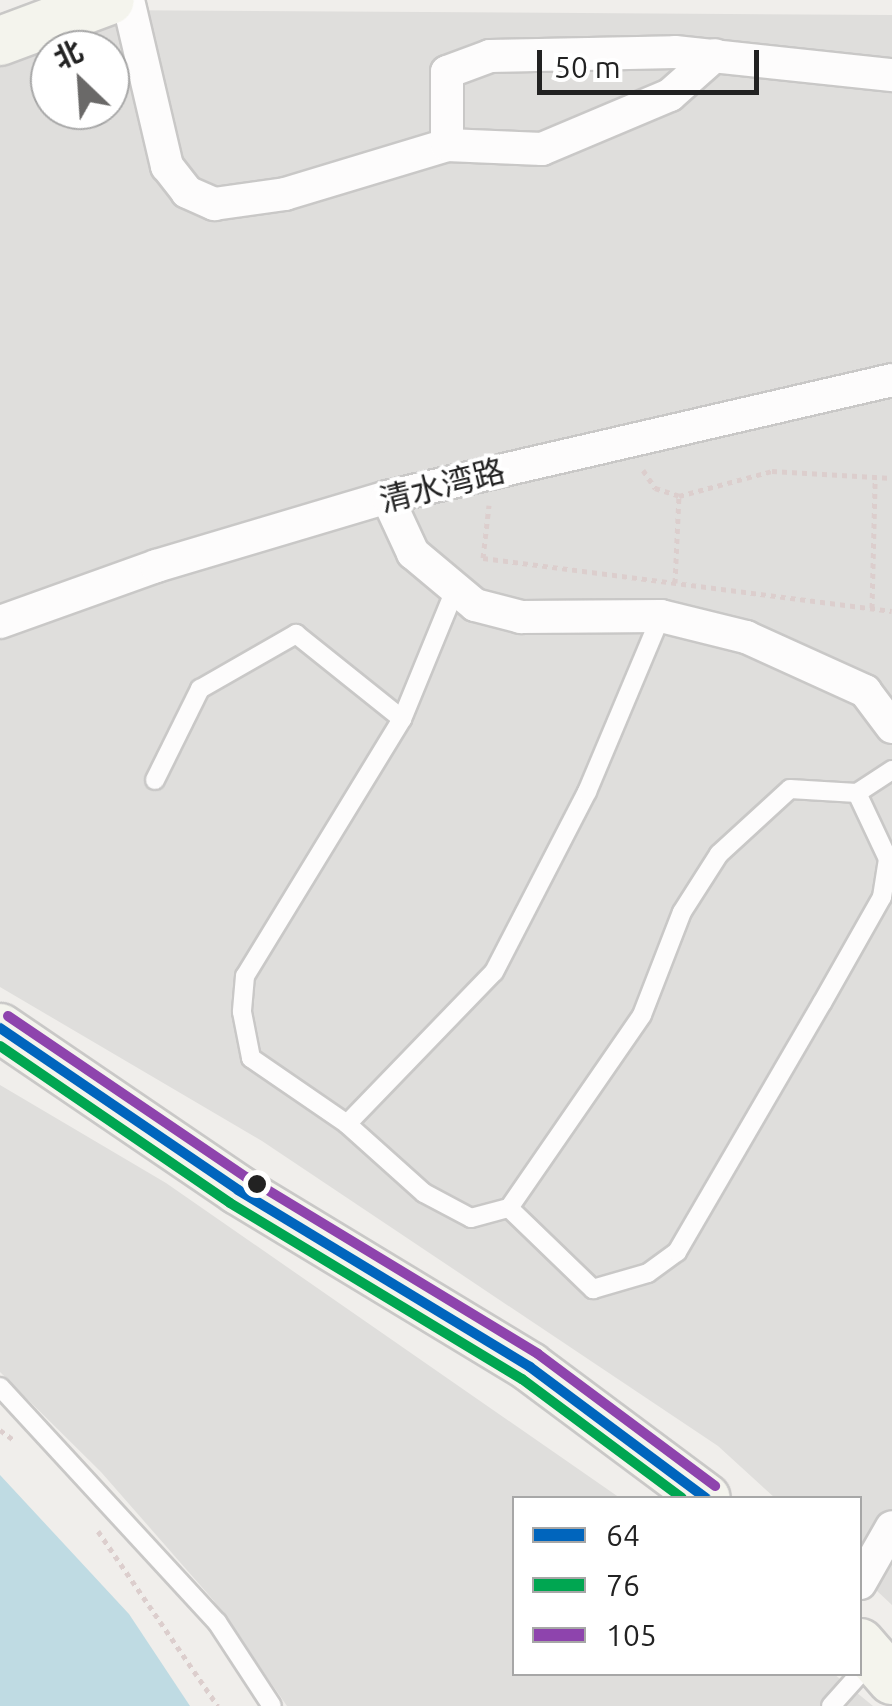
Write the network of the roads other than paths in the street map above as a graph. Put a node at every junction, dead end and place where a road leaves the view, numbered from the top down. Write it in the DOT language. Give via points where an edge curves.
graph roads {
  1 [pos="110,0"];
  2 [pos="128,0"];
  3 [pos="0,41"];
  4 [pos="715,55"];
  5 [pos="892,75"];
  6 [pos="447,145"];
  7 [pos="892,380"];
  8 [pos="387,498"];
  9 [pos="454,590"];
  10 [pos="661,616"];
  11 [pos="0,622"];
  12 [pos="402,719"];
  13 [pos="892,727"];
  14 [pos="892,770"];
  15 [pos="155,780"];
  16 [pos="858,793"];
  17 [pos="0,1028"];
  18 [pos="347,1124"];
  19 [pos="510,1208"];
  20 [pos="0,1386"];
  21 [pos="703,1496"];
  22 [pos="892,1527"];
  23 [pos="862,1580"];
  24 [pos="860,1676"];
  25 [pos="272,1706"];
  26 [pos="831,1706"];
  1 -- 3 [label="street"];
  2 -- 6 [label="street" via="167,166 187,192 214,204 241,204 394,166"];
  4 -- 5 [label="street"];
  4 -- 6 [label="street" via="670,94 542,149"];
  4 -- 6 [label="street" via="538,50 464,61 447,72"];
  7 -- 8 [label="street, 清水湾路"];
  8 -- 9 [label="street" via="413,553"];
  8 -- 11 [label="street, 清水湾路" via="156,566"];
  9 -- 10 [label="street" via="475,605 521,617"];
  9 -- 12 [label="lane"];
  10 -- 13 [label="street" via="811,662 865,691"];
  10 -- 18 [label="lane" via="587,792 494,972"];
  12 -- 15 [label="lane" via="296,634 200,689"];
  12 -- 18 [label="lane" via="245,976 242,1012 251,1058"];
  14 -- 16 [label="lane"];
  16 -- 19 [label="lane" via="790,789 719,854 682,912 642,1015"];
  16 -- 19 [label="lane" via="888,859 882,897 678,1252 648,1273 594,1290"];
  17 -- 21 [label="street" via="238,1190 530,1367"];
  18 -- 19 [label="lane" via="424,1193 471,1218"];
  20 -- 25 [label="lane" via="217,1622"];
  22 -- 23 [label="street"];
  24 -- 26 [label="lane"];
}
